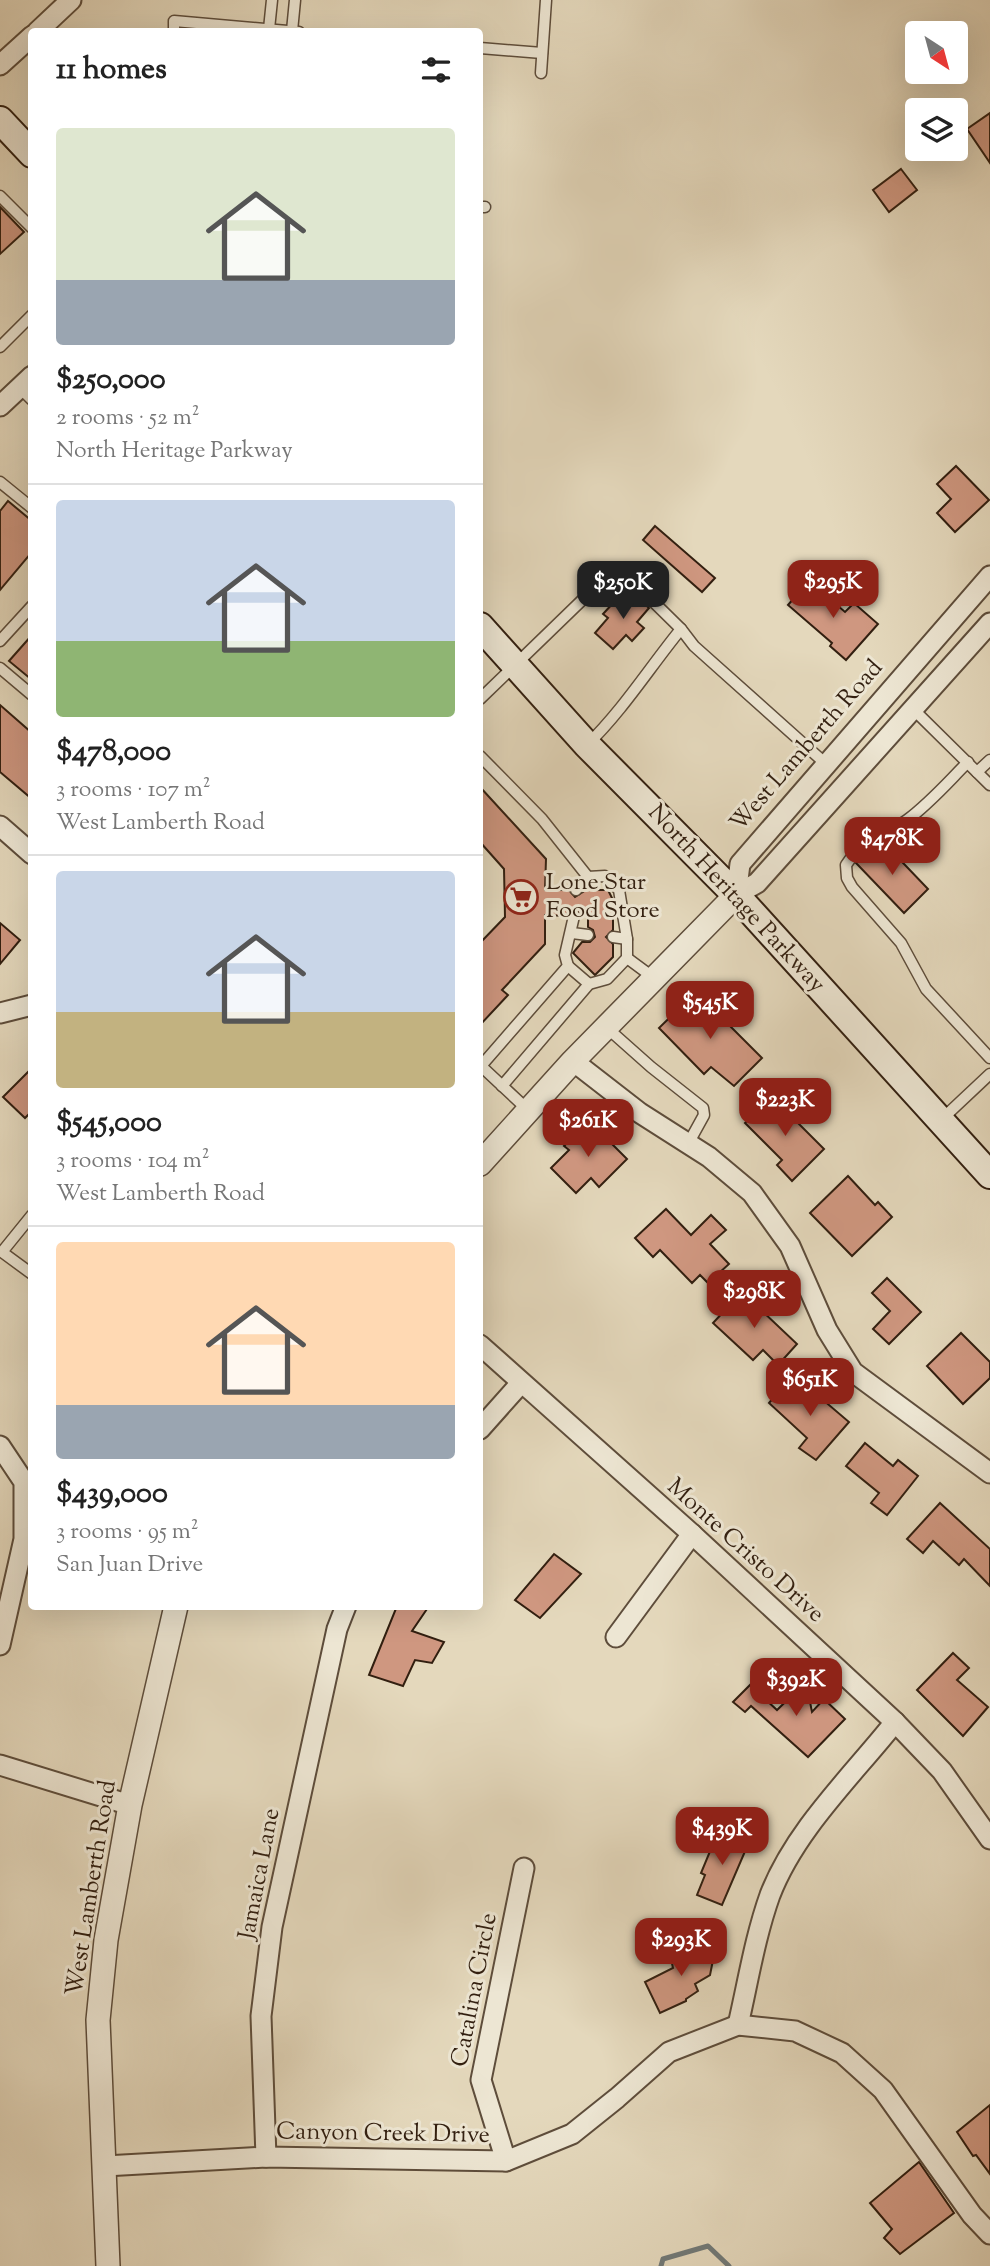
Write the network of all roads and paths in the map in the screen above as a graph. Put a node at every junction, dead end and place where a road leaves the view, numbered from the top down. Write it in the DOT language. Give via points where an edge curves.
graph roads {
  1 [pos="71,0"];
  2 [pos="272,0"];
  3 [pos="295,0"];
  4 [pos="546,0"];
  5 [pos="41,28"];
  6 [pos="174,28"];
  7 [pos="257,28"];
  8 [pos="269,28"];
  9 [pos="292,28"];
  10 [pos="28,40"];
  11 [pos="483,48"];
  12 [pos="542,53"];
  13 [pos="0,65"];
  14 [pos="541,73"];
  15 [pos="0,120"];
  16 [pos="28,150"];
  17 [pos="0,196"];
  18 [pos="28,224"];
  19 [pos="28,319"];
  20 [pos="0,347"];
  21 [pos="0,482"];
  22 [pos="28,505"];
  23 [pos="990,576"];
  24 [pos="28,610"];
  25 [pos="990,623"];
  26 [pos="483,629"];
  27 [pos="681,629"];
  28 [pos="0,641"];
  29 [pos="516,665"];
  30 [pos="0,668"];
  31 [pos="28,692"];
  32 [pos="483,696"];
  33 [pos="913,709"];
  34 [pos="587,745"];
  35 [pos="483,758"];
  36 [pos="990,760"];
  37 [pos="968,762"];
  38 [pos="826,764"];
  39 [pos="977,772"];
  40 [pos="990,785"];
  41 [pos="0,826"];
  42 [pos="28,850"];
  43 [pos="588,877"];
  44 [pos="576,890"];
  45 [pos="736,895"];
  46 [pos="574,916"];
  47 [pos="572,933"];
  48 [pos="587,934"];
  49 [pos="613,937"];
  50 [pos="627,939"];
  51 [pos="627,958"];
  52 [pos="568,966"];
  53 [pos="654,978"];
  54 [pos="589,984"];
  55 [pos="28,1006"];
  56 [pos="0,1013"];
  57 [pos="606,1027"];
  58 [pos="990,1058"];
  59 [pos="573,1060"];
  60 [pos="483,1064"];
  61 [pos="483,1068"];
  62 [pos="990,1074"];
  63 [pos="502,1086"];
  64 [pos="528,1110"];
  65 [pos="940,1121"];
  66 [pos="688,1144"];
  67 [pos="483,1161"];
  68 [pos="990,1175"];
  69 [pos="28,1220"];
  70 [pos="28,1272"];
  71 [pos="483,1348"];
  72 [pos="521,1383"];
  73 [pos="483,1426"];
  74 [pos="0,1446"];
  75 [pos="990,1474"];
  76 [pos="692,1534"];
  77 [pos="175,1610"];
  78 [pos="344,1610"];
  79 [pos="617,1637"];
  80 [pos="0,1645"];
  81 [pos="895,1722"];
  82 [pos="0,1765"];
  83 [pos="130,1805"];
  84 [pos="990,1839"];
  85 [pos="524,1868"];
  86 [pos="738,2025"];
  87 [pos="266,2157"];
  88 [pos="506,2161"];
  89 [pos="105,2166"];
  90 [pos="990,2234"];
  91 [pos="108,2266"];
  1 -- 5 [label="street"];
  2 -- 8 [label="lane"];
  3 -- 9 [label="lane"];
  4 -- 12 [label="lane"];
  6 -- 7 [label="lane" via="174,21"];
  10 -- 13 [label="street"];
  11 -- 12 [label="lane"];
  12 -- 14 [label="lane"];
  15 -- 16 [label="main road"];
  17 -- 18 [label="lane"];
  19 -- 20 [label="lane"];
  21 -- 22 [label="lane"];
  23 -- 38 [label="street, West Lamberth Road"];
  24 -- 28 [label="lane"];
  25 -- 33 [label="street"];
  26 -- 29 [label="main road, North Heritage Parkway"];
  27 -- 29 [label="lane" via="619,568"];
  27 -- 34 [label="lane" via="612,720"];
  27 -- 38 [label="lane" via="694,646"];
  29 -- 32 [label="lane"];
  29 -- 34 [label="main road, North Heritage Parkway"];
  30 -- 31 [label="lane"];
  33 -- 37 [label="lane"];
  33 -- 45 [label="street" via="757,883"];
  34 -- 45 [label="main road, North Heritage Parkway"];
  35 -- 43 [label="lane" via="542,819"];
  36 -- 39 [label="lane"];
  37 -- 39 [label="lane"];
  37 -- 58 [label="lane" via="905,822 879,834 846,865 847,878 895,936 926,989"];
  38 -- 45 [label="street, West Lamberth Road" via="740,864"];
  39 -- 40 [label="lane"];
  41 -- 42 [label="street"];
  43 -- 44 [label="lane"];
  43 -- 50 [label="lane" via="605,876 619,890 617,902"];
  45 -- 53 [label="street"];
  45 -- 65 [label="main road, North Heritage Parkway"];
  46 -- 47 [label="lane"];
  47 -- 48 [label="lane"];
  47 -- 52 [label="lane" via="565,955"];
  49 -- 50 [label="lane"];
  50 -- 51 [label="lane"];
  51 -- 53 [label="lane"];
  51 -- 54 [label="lane" via="607,979"];
  52 -- 54 [label="lane"];
  52 -- 60 [label="lane"];
  53 -- 57 [label="street"];
  54 -- 63 [label="lane"];
  55 -- 56 [label="street"];
  57 -- 59 [label="street"];
  57 -- 66 [label="lane" via="703,1108 704,1115"];
  59 -- 64 [label="street"];
  59 -- 66 [label="street"];
  61 -- 63 [label="lane"];
  62 -- 65 [label="lane"];
  63 -- 64 [label="lane"];
  64 -- 67 [label="street"];
  65 -- 68 [label="main road, North Heritage Parkway"];
  66 -- 75 [label="street" via="760,1204 790,1246 827,1330 853,1372"];
  69 -- 70 [label="lane" via="2,1252"];
  71 -- 72 [label="street, Monte Cristo Drive"];
  72 -- 73 [label="street"];
  72 -- 76 [label="street, Monte Cristo Drive"];
  74 -- 80 [label="street" via="24,1482 24,1539"];
  76 -- 79 [label="street"];
  76 -- 81 [label="street, Monte Cristo Drive"];
  77 -- 83 [label="street, West Lamberth Road"];
  78 -- 87 [label="street, Jamaica Lane" via="272,1927 261,2016"];
  81 -- 84 [label="street, Monte Cristo Drive" via="942,1771"];
  81 -- 86 [label="street" via="803,1836 771,1893"];
  82 -- 83 [label="street"];
  83 -- 89 [label="street, West Lamberth Road" via="106,1940 98,2020"];
  85 -- 88 [label="street, Catalina Circle" via="481,2080"];
  86 -- 88 [label="street, Canyon Creek Drive" via="669,2052 572,2134"];
  86 -- 90 [label="street, Canyon Creek Drive" via="795,2031 842,2053 883,2090"];
  87 -- 88 [label="street, Canyon Creek Drive"];
  87 -- 89 [label="street, Canyon Creek Drive"];
  89 -- 91 [label="street, West Lamberth Road"];
}
